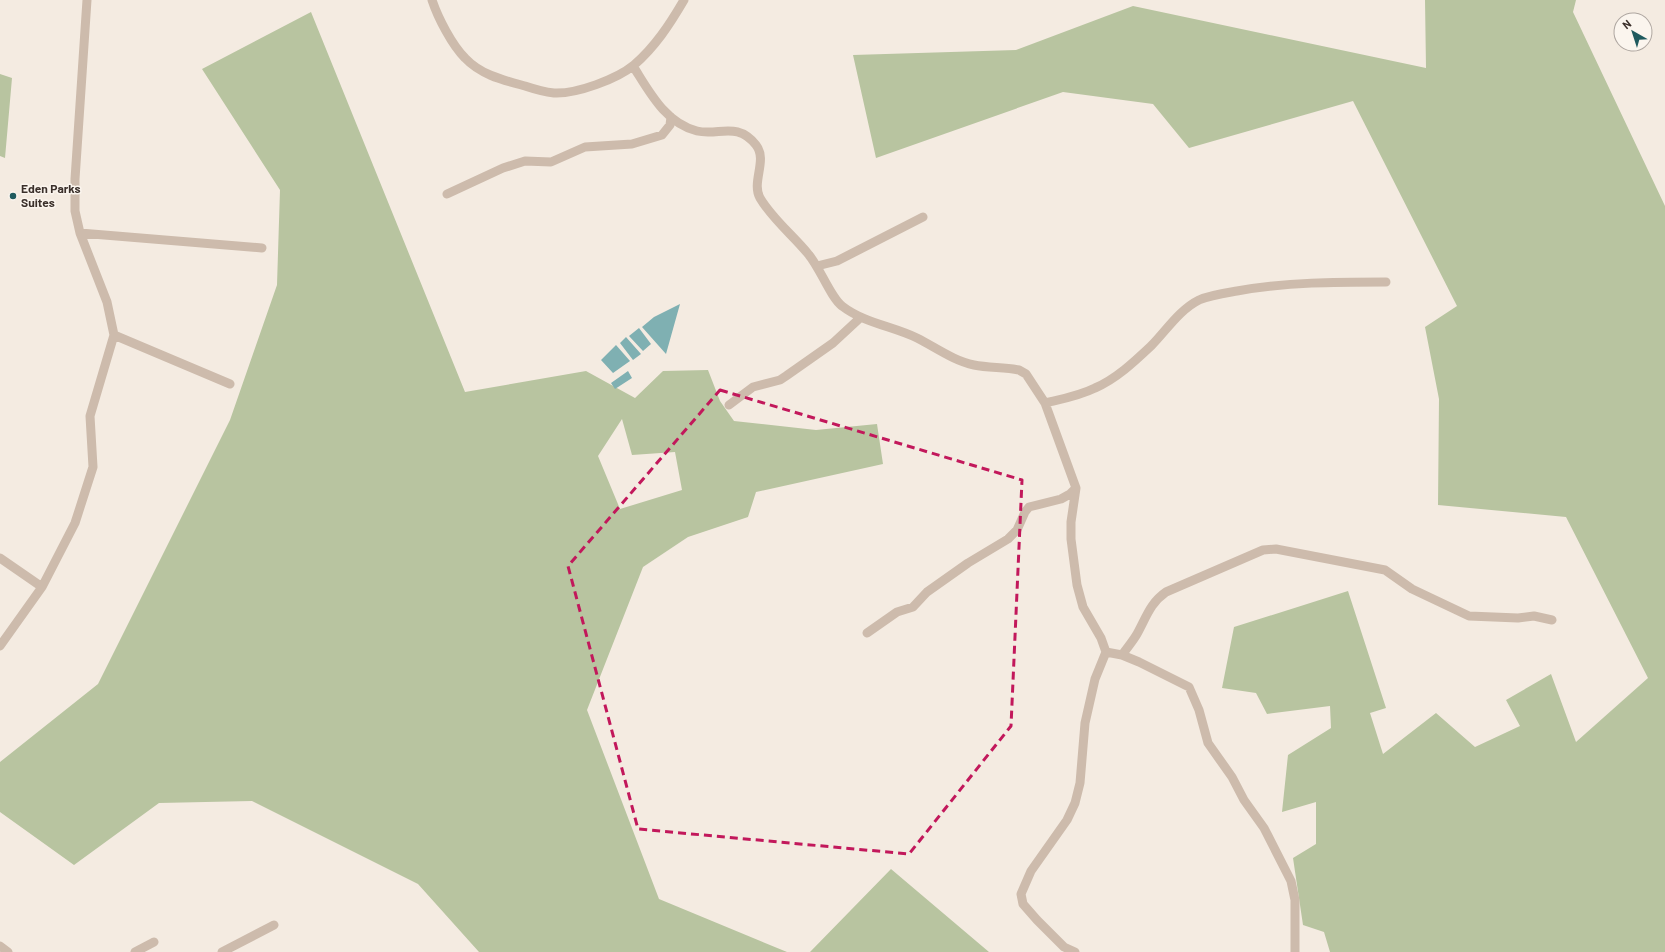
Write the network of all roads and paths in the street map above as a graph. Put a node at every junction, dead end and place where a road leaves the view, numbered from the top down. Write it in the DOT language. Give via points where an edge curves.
graph roads {
  1 [pos="87,0"];
  2 [pos="432,0"];
  3 [pos="684,0"];
  4 [pos="633,66"];
  5 [pos="671,117"];
  6 [pos="447,194"];
  7 [pos="923,217"];
  8 [pos="80,233"];
  9 [pos="262,248"];
  10 [pos="817,266"];
  11 [pos="1386,282"];
  12 [pos="860,318"];
  13 [pos="114,335"];
  14 [pos="230,384"];
  15 [pos="1045,403"];
  16 [pos="729,405"];
  17 [pos="1076,488"];
  18 [pos="0,558"];
  19 [pos="42,588"];
  20 [pos="1552,620"];
  21 [pos="867,633"];
  22 [pos="0,646"];
  23 [pos="1106,652"];
  24 [pos="1122,655"];
  25 [pos="274,925"];
  26 [pos="154,942"];
  27 [pos="135,952"];
  28 [pos="222,952"];
  29 [pos="1075,952"];
  30 [pos="1294,952"];
  1 -- 8 [label="street" via="75,211"];
  2 -- 4 [label="street" via="450,37 464,58 495,78 555,93 586,88"];
  3 -- 4 [label="street" via="652,47"];
  4 -- 5 [label="street" via="653,98"];
  5 -- 6 [label="street" via="670,125 662,135 632,144 585,147 551,162 525,161 503,168"];
  5 -- 10 [label="street" via="698,131 736,132 756,146 760,154 757,188 759,196 766,208"];
  7 -- 10 [label="street" via="837,261"];
  8 -- 9 [label="street"];
  8 -- 13 [label="street" via="108,302"];
  10 -- 12 [label="street" via="841,306"];
  11 -- 15 [label="street" via="1323,282 1259,287 1200,300 1188,307 1116,377 1076,396"];
  12 -- 15 [label="street" via="916,338 960,361 1019,370 1026,374"];
  12 -- 16 [label="street" via="833,343 786,376 753,387"];
  13 -- 14 [label="street"];
  13 -- 19 [label="street" via="90,416 94,467 75,523"];
  15 -- 17 [label="street"];
  17 -- 21 [label="street" via="1061,499 1029,507 1024,512 1017,530 1008,539 968,563 927,592 913,606 897,612"];
  17 -- 23 [label="street" via="1071,539 1077,585 1083,607"];
  18 -- 19 [label="street"];
  19 -- 22 [label="street"];
  20 -- 24 [label="street" via="1534,616 1468,616 1422,594 1385,570 1276,549 1263,550 1162,595 1153,603 1137,634"];
  23 -- 24 [label="street"];
  23 -- 29 [label="street" via="1095,679 1085,723 1080,783 1075,803 1067,820 1031,871 1021,894 1023,904 1037,920 1064,947"];
  24 -- 30 [label="street" via="1189,687 1208,743 1264,828 1291,881 1296,900"];
  25 -- 28 [label="street"];
  26 -- 27 [label="street"];
}
